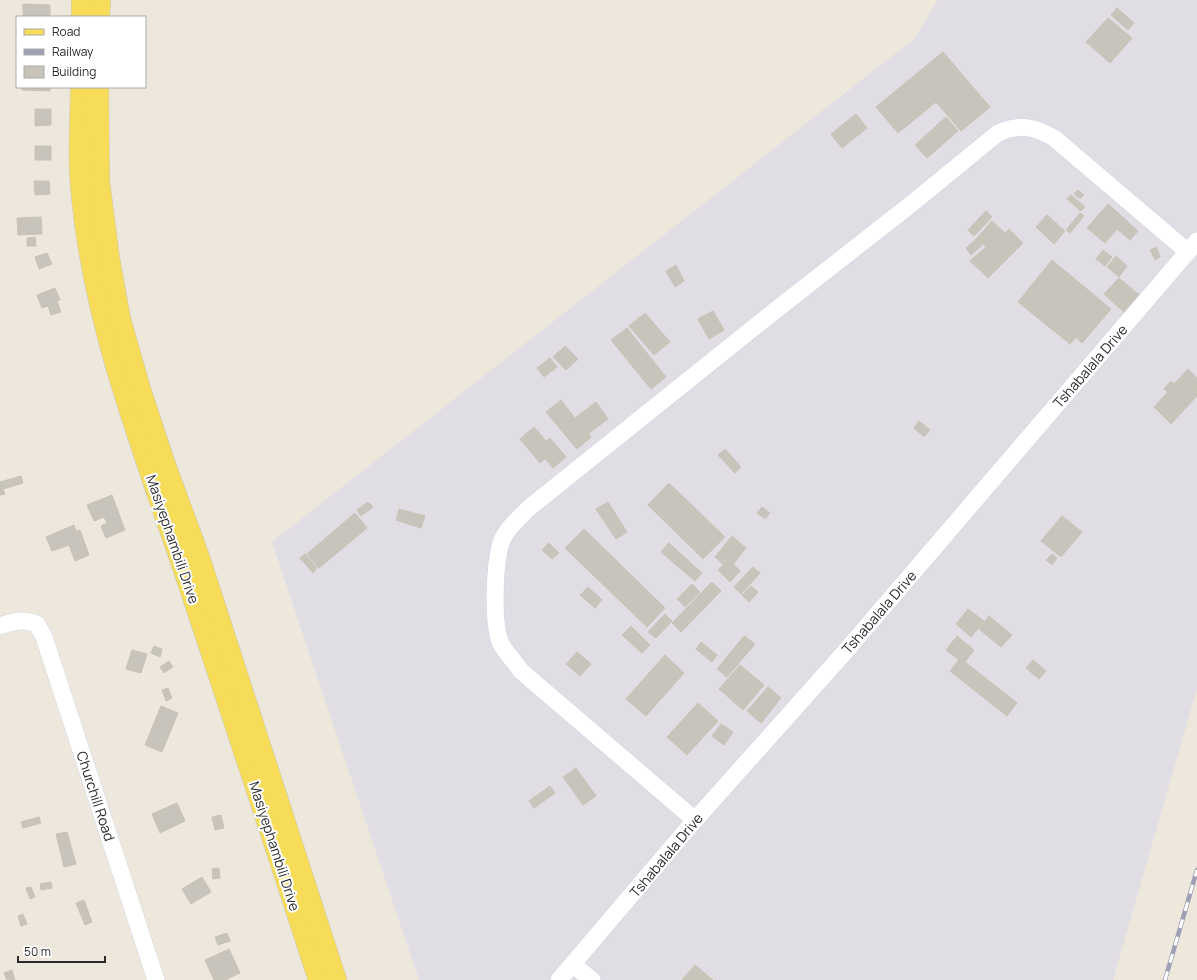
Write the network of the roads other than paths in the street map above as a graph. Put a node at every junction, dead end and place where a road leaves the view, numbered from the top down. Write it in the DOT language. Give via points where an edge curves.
graph roads {
  1 [pos="82,0"];
  2 [pos="100,0"];
  3 [pos="82,16"];
  4 [pos="99,16"];
  5 [pos="81,88"];
  6 [pos="98,88"];
  7 [pos="1192,247"];
  8 [pos="0,626"];
  9 [pos="695,820"];
  10 [pos="573,965"];
  11 [pos="156,980"];
  12 [pos="319,980"];
  13 [pos="336,980"];
  14 [pos="559,980"];
  15 [pos="592,980"];
  1 -- 3 [label="main road"];
  2 -- 4 [label="main road"];
  5 -- 12 [label="main road, Masiyephambili Drive" via="81,184 91,262 104,323 124,396 185,572"];
  6 -- 13 [label="main road, Masiyephambili Drive" via="99,181 120,319 140,389 200,557"];
  7 -- 9 [label="street, Tshabalala Drive" via="844,653"];
  7 -- 9 [label="street" via="1054,138 1028,127 1008,128 998,133 910,206 529,508 510,528 503,538 498,554 496,625 501,644 521,671"];
  8 -- 11 [label="street, Churchill Road" via="27,620 37,624 44,637"];
  9 -- 10 [label="street, Tshabalala Drive"];
  10 -- 14 [label="street, Tshabalala Drive"];
  10 -- 15 [label="street"];
}
